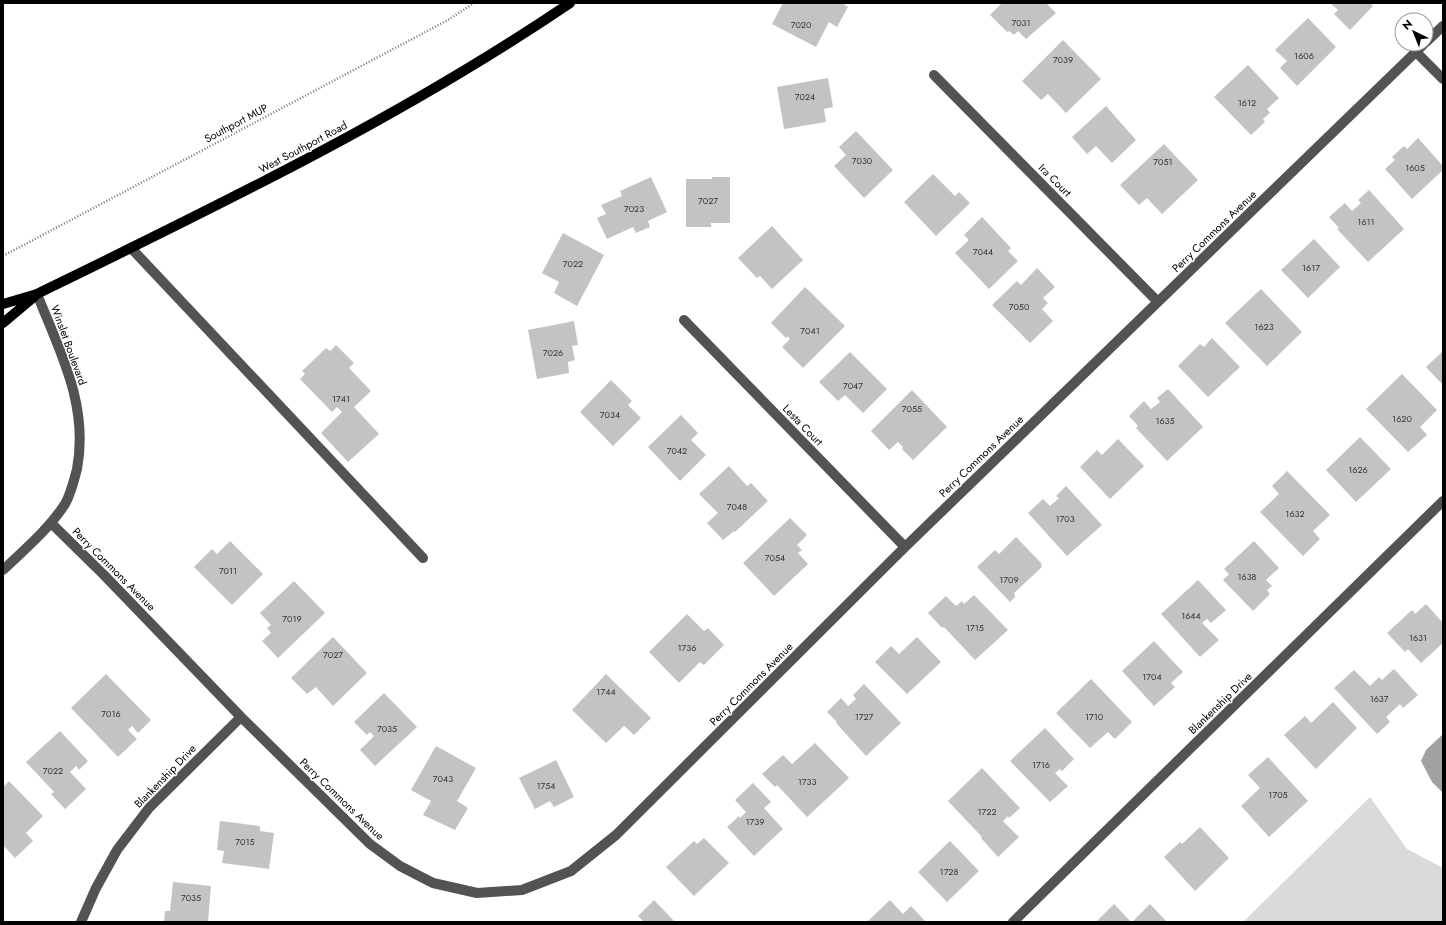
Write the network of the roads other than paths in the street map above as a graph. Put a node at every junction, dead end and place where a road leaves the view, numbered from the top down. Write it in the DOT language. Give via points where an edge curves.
graph roads {
  1 [pos="570,3"];
  2 [pos="1443,26"];
  3 [pos="1434,34"];
  4 [pos="1416,52"];
  5 [pos="934,75"];
  6 [pos="1443,78"];
  7 [pos="131,248"];
  8 [pos="37,294"];
  9 [pos="1158,302"];
  10 [pos="3,304"];
  11 [pos="684,320"];
  12 [pos="3,323"];
  13 [pos="1443,501"];
  14 [pos="51,523"];
  15 [pos="905,547"];
  16 [pos="423,558"];
  17 [pos="3,570"];
  18 [pos="241,717"];
  19 [pos="81,922"];
  20 [pos="1013,922"];
  1 -- 7 [label="main road, West Southport Road" via="467,69 390,114"];
  2 -- 3 [label="street, Perry Commons Avenue"];
  4 -- 6 [label="street"];
  4 -- 9 [label="street, Perry Commons Avenue"];
  5 -- 9 [label="street, Ira Court"];
  7 -- 8 [label="main road, West Southport Road"];
  7 -- 16 [label="street"];
  8 -- 10 [label="main road, West Southport Road"];
  8 -- 12 [label="main road, West Southport Road"];
  8 -- 14 [label="street, Winslet Boulevard" via="72,383 79,414 80,450 75,478 66,502"];
  9 -- 15 [label="street, Perry Commons Avenue"];
  11 -- 15 [label="street, Lesta Court"];
  13 -- 20 [label="street, Blankenship Drive"];
  14 -- 17 [label="street, Winslet Boulevard"];
  14 -- 18 [label="street, Perry Commons Avenue"];
  15 -- 18 [label="street, Perry Commons Avenue" via="616,835 571,871 522,890 477,893 433,883 400,866 370,844"];
  18 -- 19 [label="street, Blankenship Drive" via="148,808 117,850"];
}
